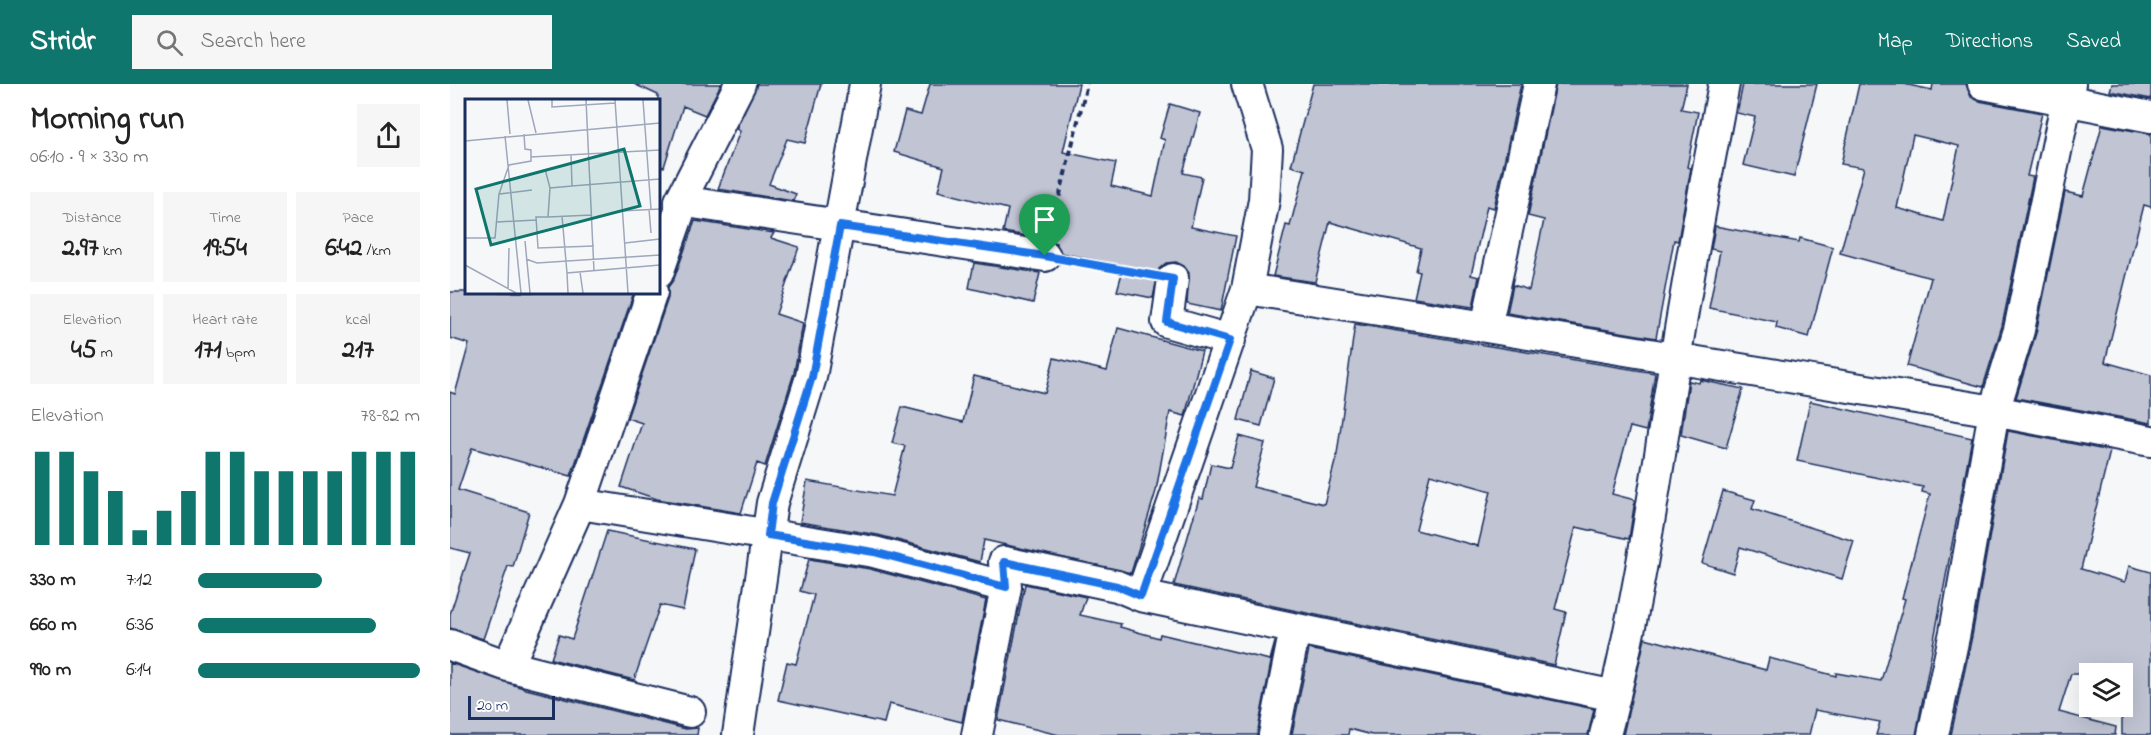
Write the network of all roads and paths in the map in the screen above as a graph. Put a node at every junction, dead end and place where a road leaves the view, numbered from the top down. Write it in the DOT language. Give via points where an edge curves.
graph roads {
  1 [pos="740,84"];
  2 [pos="866,84"];
  3 [pos="1087,84"];
  4 [pos="1247,84"];
  5 [pos="1539,84"];
  6 [pos="1724,84"];
  7 [pos="1983,84"];
  8 [pos="2068,92"];
  9 [pos="2151,117"];
  10 [pos="681,201"];
  11 [pos="840,226"];
  12 [pos="1045,256"];
  13 [pos="660,267"];
  14 [pos="1173,279"];
  15 [pos="1247,289"];
  16 [pos="651,294"];
  17 [pos="1486,327"];
  18 [pos="1230,340"];
  19 [pos="1675,358"];
  20 [pos="1994,411"];
  21 [pos="2151,441"];
  22 [pos="580,504"];
  23 [pos="768,535"];
  24 [pos="1006,587"];
  25 [pos="1141,596"];
  26 [pos="1295,629"];
  27 [pos="450,645"];
  28 [pos="508,666"];
  29 [pos="1615,696"];
  30 [pos="690,712"];
  31 [pos="738,735"];
  32 [pos="977,735"];
  33 [pos="1274,735"];
  34 [pos="1605,735"];
  35 [pos="1933,735"];
  1 -- 10 [label="street"];
  2 -- 11 [label="street"];
  3 -- 12 [label="path"];
  4 -- 15 [label="street" via="1266,149 1264,200"];
  5 -- 17 [label="street"];
  6 -- 19 [label="street"];
  7 -- 8 [label="street"];
  8 -- 9 [label="street"];
  8 -- 20 [label="street" via="2019,330"];
  10 -- 11 [label="street"];
  10 -- 13 [label="street"];
  11 -- 12 [label="street"];
  11 -- 23 [label="street" via="812,377 772,503"];
  12 -- 14 [label="path"];
  14 -- 18 [label="street" via="1167,322"];
  15 -- 17 [label="street"];
  15 -- 18 [label="street"];
  16 -- 22 [label="street"];
  17 -- 19 [label="street"];
  18 -- 25 [label="street"];
  19 -- 20 [label="street"];
  19 -- 29 [label="street" via="1648,529"];
  20 -- 21 [label="street"];
  20 -- 35 [label="street"];
  22 -- 23 [label="street"];
  22 -- 28 [label="street"];
  23 -- 24 [label="street" via="874,552"];
  23 -- 31 [label="street"];
  24 -- 25 [label="street" via="1004,562 1117,586"];
  24 -- 32 [label="street"];
  25 -- 26 [label="street"];
  26 -- 29 [label="street"];
  26 -- 33 [label="street"];
  27 -- 28 [label="street"];
  28 -- 30 [label="street"];
  29 -- 34 [label="street"];
}
